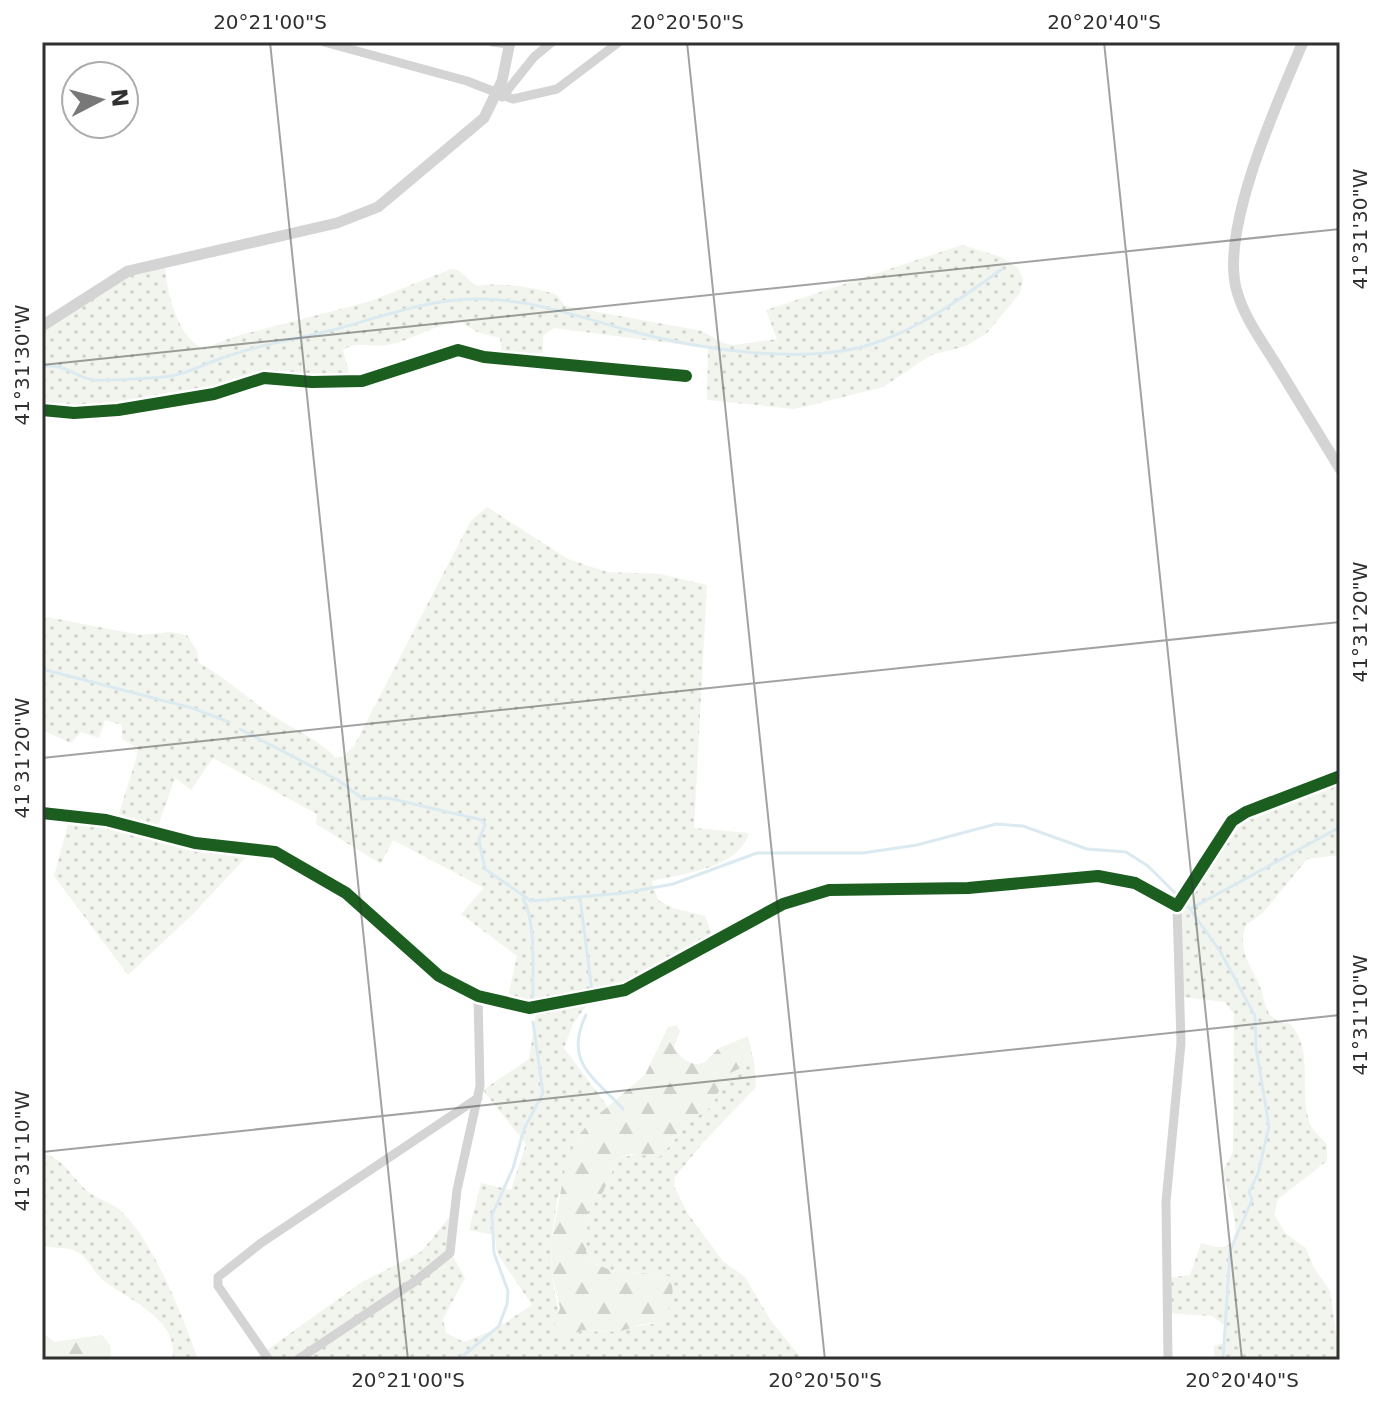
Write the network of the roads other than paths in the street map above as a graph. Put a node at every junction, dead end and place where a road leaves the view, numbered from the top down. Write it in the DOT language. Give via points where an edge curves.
graph roads {
  1 [pos="324,42"];
  2 [pos="492,42"];
  3 [pos="534,42"];
  4 [pos="552,42"];
  5 [pos="619,42"];
  6 [pos="1303,42"];
  7 [pos="509,43"];
  8 [pos="350,46"];
  9 [pos="534,57"];
  10 [pos="500,96"];
  11 [pos="42,326"];
  12 [pos="686,376"];
  13 [pos="42,410"];
  14 [pos="1340,469"];
  15 [pos="1340,776"];
  16 [pos="42,813"];
  17 [pos="1177,906"];
  18 [pos="478,996"];
  19 [pos="478,1098"];
  20 [pos="269,1360"];
  21 [pos="297,1360"];
  22 [pos="1168,1360"];
  1 -- 8 [label="street"];
  2 -- 7 [label="street"];
  3 -- 9 [label="street"];
  4 -- 9 [label="street"];
  5 -- 10 [label="street" via="551,92 521,99"];
  6 -- 14 [label="street" via="1242,209 1234,276 1251,322"];
  7 -- 10 [label="street"];
  8 -- 10 [label="street"];
  9 -- 10 [label="street"];
  10 -- 11 [label="street" via="475,126 378,207 337,223 128,271"];
  12 -- 13 [label="street" via="458,350 362,381 264,378 214,394 118,410"];
  15 -- 17 [label="street" via="1232,821"];
  16 -- 18 [label="street" via="97,818 195,843 275,852 346,893 431,970"];
  17 -- 18 [label="street" via="1135,883 1098,876 968,888 840,888 783,904 625,990 529,1008"];
  17 -- 22 [label="street" via="1181,1043 1166,1202"];
  18 -- 19 [label="street"];
  19 -- 20 [label="street" via="218,1277 218,1286"];
  19 -- 21 [label="street" via="457,1190 453,1244 445,1260"];
}
